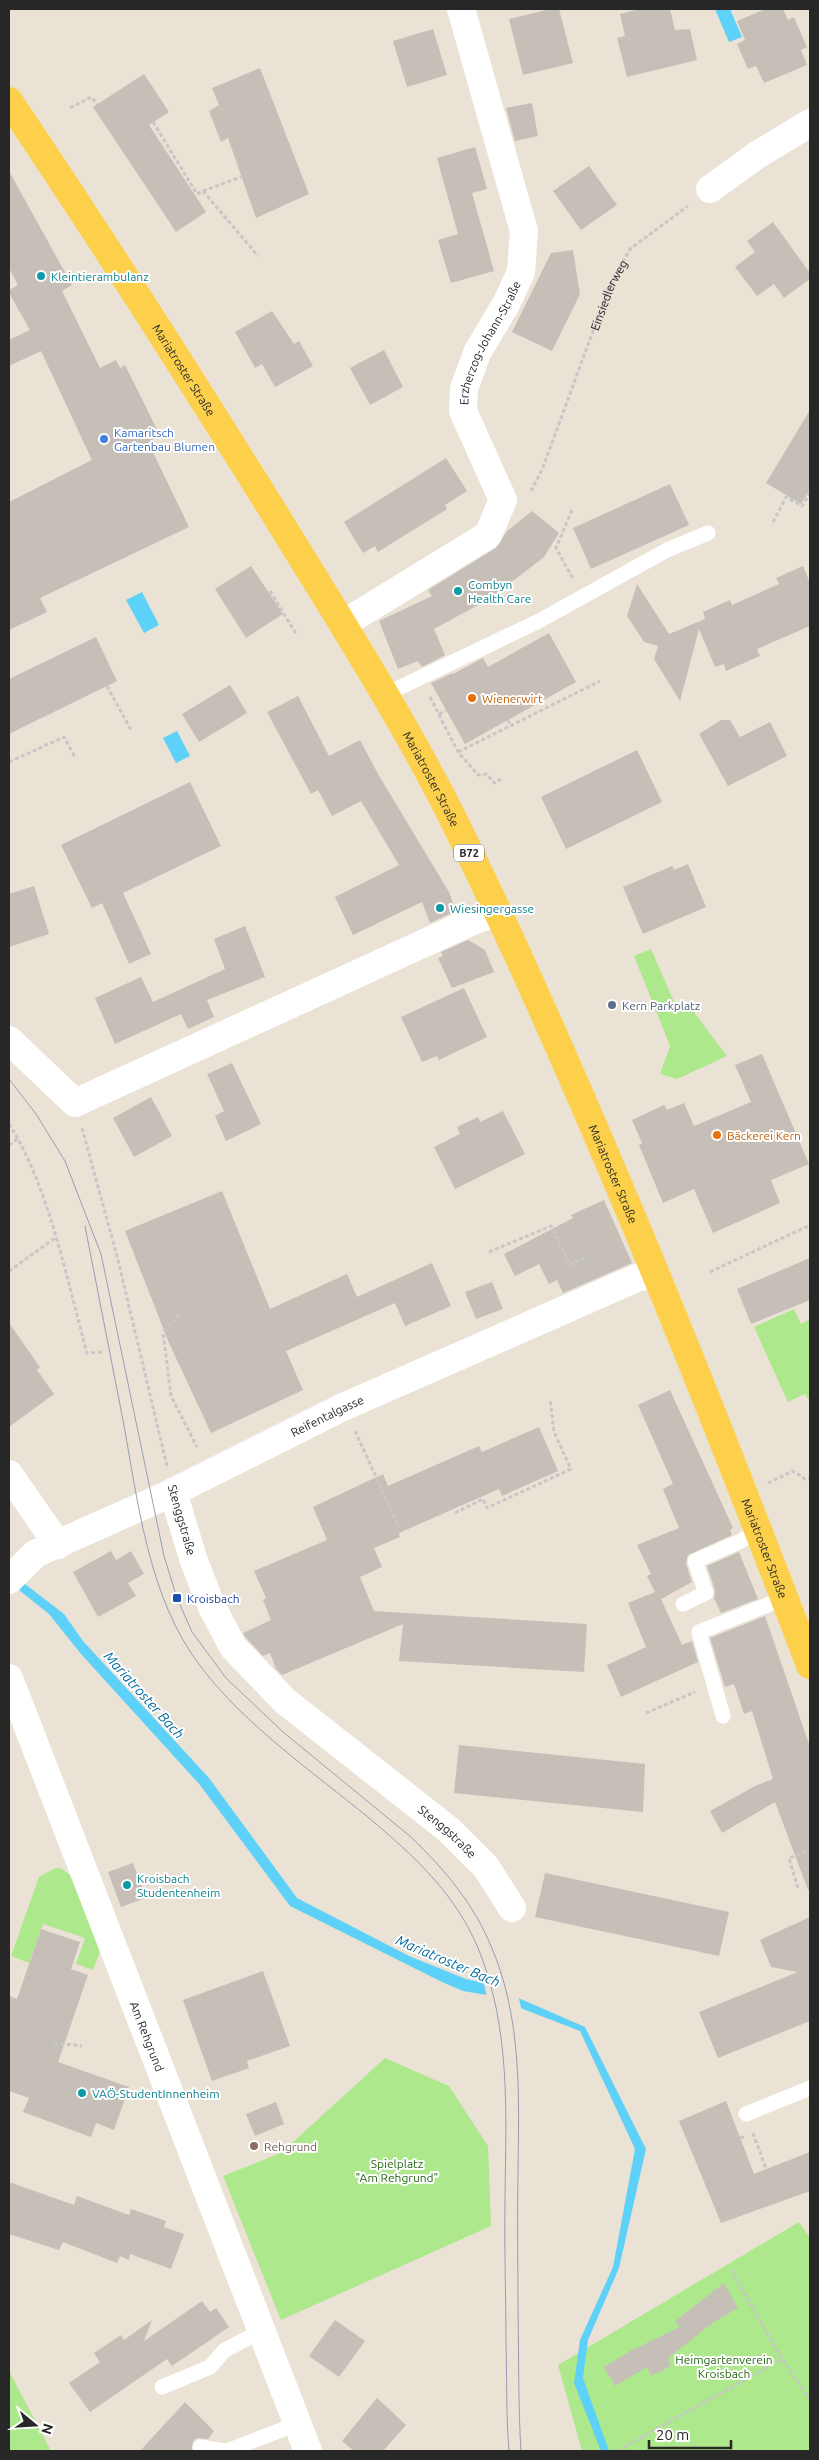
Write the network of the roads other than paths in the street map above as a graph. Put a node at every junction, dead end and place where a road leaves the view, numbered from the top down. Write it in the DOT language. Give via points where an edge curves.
graph roads {
  1 [pos="461,9"];
  2 [pos="10,104"];
  3 [pos="810,123"];
  4 [pos="710,189"];
  5 [pos="708,533"];
  6 [pos="343,624"];
  7 [pos="386,694"];
  8 [pos="498,913"];
  9 [pos="9,1040"];
  10 [pos="656,1275"];
  11 [pos="9,1474"];
  12 [pos="173,1492"];
  13 [pos="759,1530"];
  14 [pos="47,1549"];
  15 [pos="9,1580"];
  16 [pos="785,1598"];
  17 [pos="683,1604"];
  18 [pos="810,1665"];
  19 [pos="9,1678"];
  20 [pos="723,1716"];
  21 [pos="512,1908"];
  22 [pos="810,2088"];
  23 [pos="746,2114"];
  24 [pos="260,2332"];
  25 [pos="162,2387"];
  26 [pos="297,2424"];
  27 [pos="200,2447"];
  28 [pos="226,2451"];
  29 [pos="308,2451"];
  1 -- 6 [label="street, Erzherzog-Johann-Straße" via="524,231 521,272 477,354 464,389 462,411 503,500 488,535"];
  2 -- 6 [label="main road, Mariatroster Straße / B72" via="120,270"];
  3 -- 4 [label="street"];
  5 -- 7 [label="lane" via="667,550 539,621"];
  6 -- 7 [label="main road, Mariatroster Straße / B72"];
  7 -- 8 [label="main road, Mariatroster Straße / B72"];
  8 -- 9 [label="street" via="75,1103"];
  8 -- 10 [label="main road, Mariatroster Straße / B72" via="581,1095"];
  10 -- 12 [label="street, Reifentalgasse" via="639,1276 341,1408"];
  10 -- 13 [label="main road, Mariatroster Straße / B72"];
  11 -- 14 [label="street"];
  12 -- 14 [label="street, Reifentalgasse"];
  12 -- 21 [label="street, Stenggstraße" via="211,1605 233,1647 285,1701 449,1830 486,1868"];
  13 -- 16 [label="main road, Mariatroster Straße / B72"];
  13 -- 17 [label="lane" via="695,1561 706,1593"];
  14 -- 15 [label="street, Reifentalgasse"];
  16 -- 18 [label="main road, Mariatroster Straße / B72"];
  16 -- 20 [label="lane" via="699,1632"];
  19 -- 24 [label="street, Am Rehgrund"];
  22 -- 23 [label="lane"];
  24 -- 25 [label="lane" via="225,2350 210,2367"];
  24 -- 26 [label="street, Am Rehgrund"];
  26 -- 28 [label="lane"];
  26 -- 29 [label="street, Am Rehgrund"];
  27 -- 28 [label="lane"];
}
